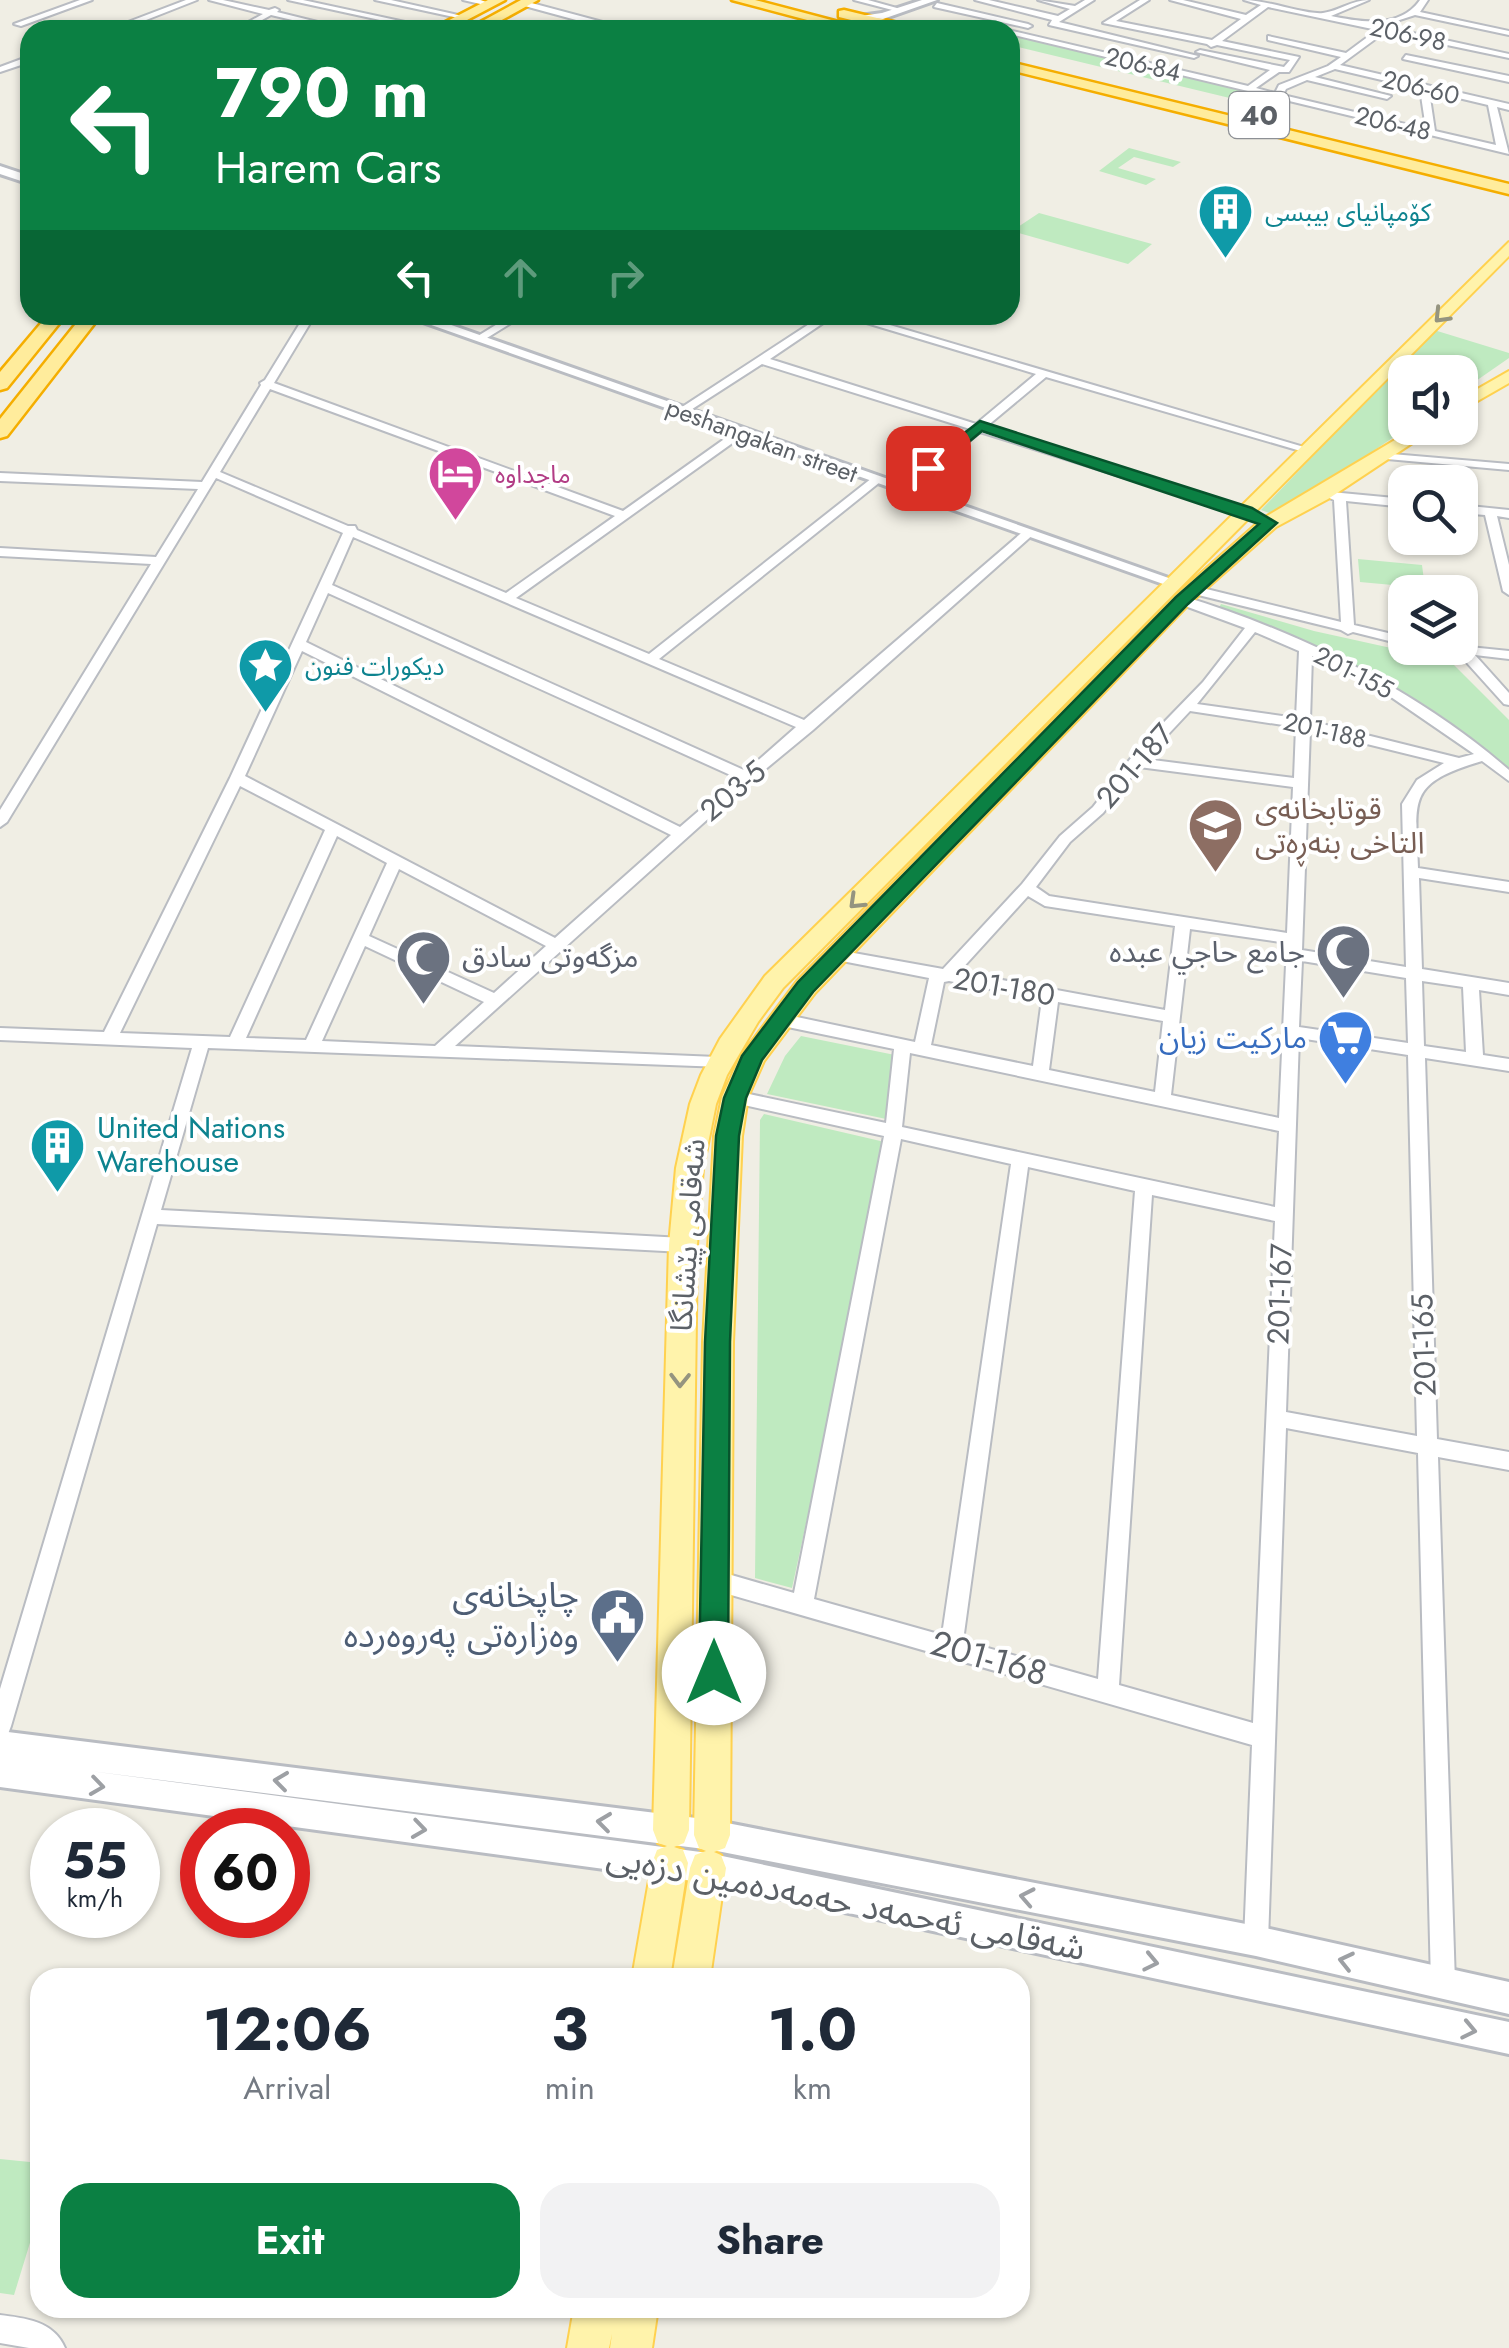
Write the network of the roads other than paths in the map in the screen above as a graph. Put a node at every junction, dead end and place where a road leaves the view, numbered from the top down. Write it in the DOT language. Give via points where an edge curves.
graph roads {
  1 [pos="88,0"];
  2 [pos="148,0"];
  3 [pos="193,0"];
  4 [pos="213,0"];
  5 [pos="293,0"];
  6 [pos="382,0"];
  7 [pos="467,0"];
  8 [pos="739,0"];
  9 [pos="787,0"];
  10 [pos="858,0"];
  11 [pos="952,0"];
  12 [pos="979,0"];
  13 [pos="1042,0"];
  14 [pos="1090,0"];
  15 [pos="1146,0"];
  16 [pos="1174,0"];
  17 [pos="1248,0"];
  18 [pos="1284,0"];
  19 [pos="1365,0"];
  20 [pos="1424,0"];
  21 [pos="494,2"];
  22 [pos="527,2"];
  23 [pos="934,2"];
  24 [pos="1187,4"];
  25 [pos="1269,4"];
  26 [pos="171,8"];
  27 [pos="1076,8"];
  28 [pos="920,11"];
  29 [pos="1028,12"];
  30 [pos="270,13"];
  31 [pos="1174,13"];
  32 [pos="1308,13"];
  33 [pos="1415,13"];
  34 [pos="358,14"];
  35 [pos="1323,16"];
  36 [pos="0,17"];
  37 [pos="1247,18"];
  38 [pos="30,20"];
  39 [pos="138,20"];
  40 [pos="256,20"];
  41 [pos="297,20"];
  42 [pos="345,20"];
  43 [pos="388,20"];
  44 [pos="454,20"];
  45 [pos="473,20"];
  46 [pos="479,20"];
  47 [pos="586,20"];
  48 [pos="840,20"];
  49 [pos="848,20"];
  50 [pos="899,20"];
  51 [pos="957,20"];
  52 [pos="989,20"];
  53 [pos="1019,20"];
  54 [pos="1344,20"];
  55 [pos="1055,21"];
  56 [pos="1161,21"];
  57 [pos="1296,21"];
  58 [pos="1110,22"];
  59 [pos="18,24"];
  60 [pos="1378,28"];
  61 [pos="1148,29"];
  62 [pos="1332,29"];
  63 [pos="1284,30"];
  64 [pos="1020,32"];
  65 [pos="1091,33"];
  66 [pos="1509,33"];
  67 [pos="1271,38"];
  68 [pos="1320,38"];
  69 [pos="1430,39"];
  70 [pos="1123,40"];
  71 [pos="1214,42"];
  72 [pos="1352,42"];
  73 [pos="1363,45"];
  74 [pos="1069,46"];
  75 [pos="1308,46"];
  76 [pos="1160,48"];
  77 [pos="1254,50"];
  78 [pos="1101,54"];
  79 [pos="1197,54"];
  80 [pos="1020,56"];
  81 [pos="1349,56"];
  82 [pos="1509,56"];
  83 [pos="1406,57"];
  84 [pos="1294,59"];
  85 [pos="1237,60"];
  86 [pos="1138,63"];
  87 [pos="1333,66"];
  88 [pos="1020,68"];
  89 [pos="1276,69"];
  90 [pos="1462,69"];
  91 [pos="1172,71"];
  92 [pos="1380,77"];
  93 [pos="1306,78"];
  94 [pos="1509,79"];
  95 [pos="1210,80"];
  96 [pos="1259,82"];
  97 [pos="1404,83"];
  98 [pos="1424,87"];
  99 [pos="1248,90"];
  100 [pos="1436,90"];
  101 [pos="1279,92"];
  102 [pos="1387,96"];
  103 [pos="1492,103"];
  104 [pos="1509,107"];
  105 [pos="1370,108"];
  106 [pos="1361,116"];
  107 [pos="1269,118"];
  108 [pos="1431,132"];
  109 [pos="1403,150"];
  110 [pos="1505,150"];
  111 [pos="1387,158"];
  112 [pos="1460,164"];
  113 [pos="1437,172"];
  114 [pos="1509,176"];
  115 [pos="1509,189"];
  116 [pos="1509,246"];
  117 [pos="49,325"];
  118 [pos="84,325"];
  119 [pos="304,325"];
  120 [pos="438,325"];
  121 [pos="502,325"];
  122 [pos="815,325"];
  123 [pos="880,325"];
  124 [pos="39,337"];
  125 [pos="73,339"];
  126 [pos="478,339"];
  127 [pos="762,360"];
  128 [pos="19,361"];
  129 [pos="54,363"];
  130 [pos="1044,372"];
  131 [pos="1509,376"];
  132 [pos="0,384"];
  133 [pos="266,384"];
  134 [pos="1478,395"];
  135 [pos="682,411"];
  136 [pos="980,426"];
  137 [pos="0,432"];
  138 [pos="741,432"];
  139 [pos="1398,445"];
  140 [pos="1308,450"];
  141 [pos="1380,456"];
  142 [pos="1509,468"];
  143 [pos="0,477"];
  144 [pos="209,480"];
  145 [pos="876,480"];
  146 [pos="903,490"];
  147 [pos="1330,496"];
  148 [pos="1388,501"];
  149 [pos="1478,511"];
  150 [pos="1490,512"];
  151 [pos="1509,514"];
  152 [pos="626,516"];
  153 [pos="1258,517"];
  154 [pos="351,529"];
  155 [pos="1030,532"];
  156 [pos="0,552"];
  157 [pos="157,561"];
  158 [pos="323,586"];
  159 [pos="1509,591"];
  160 [pos="1196,596"];
  161 [pos="508,598"];
  162 [pos="1254,625"];
  163 [pos="1348,630"];
  164 [pos="1388,637"];
  165 [pos="298,644"];
  166 [pos="1306,648"];
  167 [pos="1478,653"];
  168 [pos="1509,656"];
  169 [pos="652,658"];
  170 [pos="1476,665"];
  171 [pos="1509,701"];
  172 [pos="1188,706"];
  173 [pos="1300,723"];
  174 [pos="808,726"];
  175 [pos="1486,756"];
  176 [pos="1135,762"];
  177 [pos="1460,763"];
  178 [pos="1509,776"];
  179 [pos="237,778"];
  180 [pos="750,778"];
  181 [pos="1299,782"];
  182 [pos="988,787"];
  183 [pos="0,822"];
  184 [pos="333,829"];
  185 [pos="681,834"];
  186 [pos="395,862"];
  187 [pos="1411,872"];
  188 [pos="1509,887"];
  189 [pos="1027,888"];
  190 [pos="1184,924"];
  191 [pos="361,938"];
  192 [pos="556,944"];
  193 [pos="1292,946"];
  194 [pos="837,955"];
  195 [pos="1412,973"];
  196 [pos="942,976"];
  197 [pos="794,981"];
  198 [pos="1471,982"];
  199 [pos="1509,988"];
  200 [pos="1051,995"];
  201 [pos="495,1000"];
  202 [pos="1172,1016"];
  203 [pos="778,1019"];
  204 [pos="1289,1031"];
  205 [pos="0,1034"];
  206 [pos="109,1038"];
  207 [pos="202,1042"];
  208 [pos="235,1044"];
  209 [pos="311,1046"];
  210 [pos="912,1047"];
  211 [pos="1415,1050"];
  212 [pos="438,1052"];
  213 [pos="1475,1060"];
  214 [pos="716,1063"];
  215 [pos="1509,1066"];
  216 [pos="1040,1074"];
  217 [pos="735,1098"];
  218 [pos="1162,1100"];
  219 [pos="1286,1126"];
  220 [pos="893,1134"];
  221 [pos="1020,1161"];
  222 [pos="1144,1187"];
  223 [pos="148,1216"];
  224 [pos="1282,1216"];
  225 [pos="683,1245"];
  226 [pos="680,1342"];
  227 [pos="718,1342"];
  228 [pos="1275,1418"];
  229 [pos="1427,1446"];
  230 [pos="1509,1461"];
  231 [pos="714,1580"];
  232 [pos="802,1605"];
  233 [pos="951,1648"];
  234 [pos="1108,1693"];
  235 [pos="0,1726"];
  236 [pos="1264,1737"];
  237 [pos="0,1745"];
  238 [pos="0,1773"];
  239 [pos="712,1798"];
  240 [pos="670,1848"];
  241 [pos="708,1868"];
  242 [pos="1256,1941"];
  243 [pos="653,1968"];
  244 [pos="693,1968"];
  245 [pos="1443,1983"];
  246 [pos="1509,1998"];
  247 [pos="1509,2038"];
  248 [pos="593,2318"];
  249 [pos="636,2318"];
  250 [pos="0,2329"];
  251 [pos="52,2348"];
  252 [pos="588,2348"];
  253 [pos="631,2348"];
  1 -- 38 [label="street"];
  2 -- 26 [label="street"];
  3 -- 26 [label="street"];
  4 -- 30 [label="street"];
  5 -- 30 [label="street"];
  5 -- 34 [label="street"];
  6 -- 34 [label="street"];
  6 -- 44 [label="street"];
  7 -- 21 [label="street"];
  8 -- 48 [label="highway"];
  9 -- 49 [label="highway"];
  10 -- 50 [label="street"];
  11 -- 23 [label="street"];
  12 -- 29 [label="street"];
  13 -- 27 [label="street"];
  14 -- 27 [label="street"];
  15 -- 58 [label="street"];
  16 -- 24 [label="street"];
  17 -- 25 [label="street, 206-98"];
  18 -- 25 [label="street"];
  19 -- 35 [label="street"];
  20 -- 33 [label="street"];
  21 -- 45 [label="highway"];
  22 -- 46 [label="highway"];
  22 -- 47 [label="street"];
  23 -- 28 [label="street"];
  23 -- 50 [label="street"];
  23 -- 52 [label="street, 206-84"];
  24 -- 31 [label="street"];
  24 -- 37 [label="street"];
  25 -- 32 [label="street, 206-98"];
  25 -- 37 [label="street"];
  26 -- 39 [label="street"];
  27 -- 55 [label="street"];
  28 -- 50 [label="street"];
  28 -- 51 [label="street"];
  29 -- 53 [label="street"];
  29 -- 55 [label="street"];
  30 -- 40 [label="street"];
  30 -- 41 [label="street"];
  32 -- 35 [label="street, 206-98"];
  32 -- 57 [label="street"];
  33 -- 60 [label="street"];
  33 -- 66 [label="street"];
  34 -- 42 [label="street"];
  34 -- 43 [label="street"];
  35 -- 54 [label="street, 206-98"];
  36 -- 59 [label="street"];
  37 -- 71 [label="street"];
  54 -- 60 [label="street, 206-98"];
  54 -- 62 [label="street"];
  55 -- 65 [label="street"];
  56 -- 61 [label="street"];
  58 -- 61 [label="street"];
  58 -- 65 [label="street"];
  60 -- 69 [label="street, 206-98"];
  60 -- 73 [label="street"];
  61 -- 71 [label="street"];
  63 -- 67 [label="street"];
  64 -- 74 [label="street, 206-84"];
  65 -- 70 [label="street"];
  65 -- 74 [label="street"];
  67 -- 75 [label="street"];
  67 -- 77 [label="street"];
  68 -- 75 [label="street"];
  69 -- 82 [label="street, 206-98"];
  69 -- 83 [label="street"];
  70 -- 76 [label="street"];
  70 -- 78 [label="street"];
  71 -- 77 [label="street"];
  71 -- 79 [label="street"];
  72 -- 73 [label="street"];
  73 -- 81 [label="street"];
  74 -- 78 [label="street, 206-84"];
  75 -- 81 [label="street"];
  75 -- 84 [label="street"];
  76 -- 79 [label="street"];
  76 -- 86 [label="street"];
  77 -- 84 [label="street"];
  78 -- 86 [label="street, 206-84"];
  79 -- 85 [label="street"];
  79 -- 91 [label="street"];
  80 -- 107 [label="highway, 40"];
  81 -- 87 [label="street"];
  83 -- 90 [label="street"];
  83 -- 92 [label="street"];
  84 -- 89 [label="street" via="1286,70"];
  85 -- 89 [label="street"];
  85 -- 95 [label="street"];
  86 -- 91 [label="street, 206-84"];
  87 -- 92 [label="street, 206-60"];
  87 -- 93 [label="street"];
  88 -- 111 [label="highway, 40"];
  89 -- 96 [label="street"];
  90 -- 94 [label="street"];
  90 -- 100 [label="street"];
  91 -- 95 [label="street, 206-84"];
  92 -- 97 [label="street, 206-60"];
  93 -- 101 [label="street"];
  93 -- 102 [label="street"];
  95 -- 99 [label="street, 206-84"];
  96 -- 99 [label="street"];
  96 -- 101 [label="street"];
  97 -- 98 [label="street, 206-60"];
  97 -- 102 [label="street"];
  98 -- 100 [label="street, 206-60"];
  98 -- 108 [label="street"];
  99 -- 101 [label="street, 206-84"];
  100 -- 103 [label="street, 206-60"];
  101 -- 105 [label="street"];
  101 -- 106 [label="street, 206-48"];
  101 -- 107 [label="street"];
  102 -- 105 [label="street"];
  103 -- 104 [label="street, 206-60"];
  103 -- 110 [label="street"];
  105 -- 106 [label="street"];
  106 -- 108 [label="street, 206-48"];
  107 -- 109 [label="highway, 40"];
  108 -- 110 [label="street, 206-48"];
  109 -- 111 [label="highway" via="1412,158"];
  109 -- 112 [label="highway, 40"];
  111 -- 113 [label="highway, 40"];
  112 -- 113 [label="highway" via="1428,164"];
  112 -- 114 [label="highway, 40"];
  113 -- 115 [label="highway, 40"];
  116 -- 140 [label="main road, شەقامی پێشانگا, one-way"];
  117 -- 124 [label="highway"];
  118 -- 125 [label="highway"];
  119 -- 133 [label="street"];
  120 -- 126 [label="street, peshangakan street"];
  121 -- 126 [label="street"];
  122 -- 127 [label="street"];
  123 -- 130 [label="street"];
  124 -- 125 [label="highway" via="46,346"];
  124 -- 128 [label="highway"];
  125 -- 129 [label="highway"];
  126 -- 135 [label="street, peshangakan street"];
  127 -- 135 [label="street"];
  127 -- 136 [label="street"];
  128 -- 129 [label="highway" via="43,353"];
  128 -- 132 [label="highway"];
  129 -- 137 [label="highway"];
  130 -- 136 [label="street"];
  130 -- 140 [label="street"];
  131 -- 134 [label="main road"];
  133 -- 144 [label="street"];
  133 -- 152 [label="street"];
  135 -- 138 [label="street, peshangakan street"];
  136 -- 146 [label="street"];
  136 -- 153 [label="street"];
  138 -- 145 [label="street, peshangakan street"];
  138 -- 152 [label="street"];
  139 -- 141 [label="main road, شەقامی پێشانگا"];
  140 -- 153 [label="main road, شەقامی پێشانگا"];
  141 -- 142 [label="street"];
  141 -- 147 [label="main road, شەقامی پێشانگا"];
  143 -- 144 [label="street"];
  144 -- 154 [label="street"];
  144 -- 157 [label="street"];
  145 -- 146 [label="street, peshangakan street"];
  145 -- 169 [label="street"];
  146 -- 155 [label="street, peshangakan street"];
  147 -- 148 [label="street"];
  147 -- 153 [label="main road, شەقامی پێشانگا"];
  147 -- 163 [label="street"];
  149 -- 150 [label="street"];
  150 -- 151 [label="street"];
  150 -- 159 [label="street"];
  152 -- 161 [label="street"];
  153 -- 160 [label="main road, شەقامی پێشانگا"];
  154 -- 158 [label="street"];
  154 -- 161 [label="street"];
  155 -- 160 [label="street, peshangakan street"];
  155 -- 174 [label="street, 203-5"];
  156 -- 157 [label="street"];
  157 -- 183 [label="street"];
  158 -- 165 [label="street"];
  158 -- 180 [label="street"];
  160 -- 162 [label="street, 201-155"];
  160 -- 163 [label="street"];
  160 -- 182 [label="main road, شەقامی پێشانگا"];
  161 -- 169 [label="street"];
  162 -- 166 [label="street, 201-155"];
  162 -- 172 [label="street, 201-187"];
  163 -- 164 [label="street"];
  165 -- 179 [label="street"];
  165 -- 185 [label="street"];
  166 -- 173 [label="street, 201-167"];
  166 -- 175 [label="street, 201-155" via="1410,701"];
  167 -- 168 [label="street"];
  169 -- 174 [label="street"];
  170 -- 171 [label="street"];
  172 -- 173 [label="street, 201-188"];
  172 -- 176 [label="street, 201-187"];
  173 -- 177 [label="street, 201-188"];
  173 -- 181 [label="street, 201-167"];
  174 -- 180 [label="street, 203-5"];
  175 -- 177 [label="street, 201-165"];
  175 -- 178 [label="street, 201-155"];
  176 -- 181 [label="street"];
  176 -- 189 [label="street, 201-187"];
  177 -- 187 [label="street, 201-165" via="1415,788 1409,804"];
  179 -- 184 [label="street"];
  179 -- 206 [label="street"];
  180 -- 185 [label="street, 203-5"];
  181 -- 193 [label="street, 201-167"];
  182 -- 194 [label="main road, شەقامی پێشانگا"];
  182 -- 197 [label="main road, شەقامی پێشانگا, one-way"];
  184 -- 186 [label="street"];
  184 -- 208 [label="street"];
  185 -- 192 [label="street, 203-5"];
  186 -- 191 [label="street"];
  186 -- 192 [label="street"];
  187 -- 188 [label="street"];
  187 -- 195 [label="street, 201-165"];
  189 -- 190 [label="street" via="1045,901"];
  189 -- 196 [label="street, 201-187"];
  190 -- 193 [label="street"];
  190 -- 202 [label="street"];
  191 -- 201 [label="street"];
  191 -- 209 [label="street"];
  192 -- 201 [label="street, 203-5"];
  193 -- 195 [label="street"];
  193 -- 204 [label="street, 201-167"];
  194 -- 196 [label="street, 201-180"];
  194 -- 197 [label="main road, شەقامی پێشانگا"];
  195 -- 198 [label="street"];
  195 -- 211 [label="street, 201-165"];
  196 -- 200 [label="street, 201-180"];
  196 -- 210 [label="street"];
  197 -- 203 [label="main road, شەقامی پێشانگا"];
  197 -- 214 [label="main road, شەقامی پێشانگا" via="737,1028"];
  198 -- 199 [label="street"];
  198 -- 213 [label="street"];
  200 -- 202 [label="street, 201-180"];
  200 -- 216 [label="street"];
  201 -- 212 [label="street, 203-5"];
  202 -- 218 [label="street"];
  203 -- 210 [label="street"];
  203 -- 217 [label="main road, شەقامی پێشانگا"];
  204 -- 211 [label="street"];
  204 -- 219 [label="street, 201-167"];
  205 -- 206 [label="street"];
  206 -- 207 [label="street"];
  207 -- 208 [label="street"];
  207 -- 223 [label="street"];
  208 -- 209 [label="street"];
  209 -- 212 [label="street"];
  210 -- 216 [label="street"];
  210 -- 220 [label="street"];
  211 -- 213 [label="street"];
  211 -- 229 [label="street, 201-165"];
  212 -- 214 [label="street"];
  213 -- 215 [label="street"];
  214 -- 225 [label="main road, شەقامی پێشانگا" via="688,1166"];
  216 -- 218 [label="street"];
  217 -- 220 [label="street"];
  217 -- 227 [label="main road, شەقامی پێشانگا"];
  218 -- 219 [label="street"];
  219 -- 224 [label="street, 201-167"];
  220 -- 221 [label="street"];
  220 -- 232 [label="street"];
  221 -- 222 [label="street"];
  221 -- 233 [label="street"];
  222 -- 224 [label="street"];
  222 -- 234 [label="street"];
  223 -- 225 [label="street"];
  223 -- 235 [label="street"];
  224 -- 228 [label="street, 201-167"];
  225 -- 226 [label="main road, شەقامی پێشانگا"];
  226 -- 227 [label="main road"];
  226 -- 240 [label="main road, شەقامی پێشانگا, one-way"];
  227 -- 231 [label="main road, شەقامی پێشانگا"];
  228 -- 229 [label="street"];
  228 -- 236 [label="street, 201-167"];
  229 -- 230 [label="street"];
  229 -- 245 [label="street, 201-165"];
  231 -- 232 [label="street, 201-168"];
  231 -- 239 [label="main road, شەقامی پێشانگا"];
  232 -- 233 [label="street, 201-168"];
  233 -- 234 [label="street, 201-168"];
  234 -- 236 [label="street, 201-168"];
  236 -- 242 [label="street, 201-167"];
  240 -- 237 [label="street, شەقامی ئەحمەد حەمەدەمین دزەیی, one-way"];
  238 -- 240 [label="street, شەقامی ئەحمەد حەمەدەمین دزەیی, one-way"];
  239 -- 240 [label="main road" via="702,1814 676,1809"];
  239 -- 241 [label="main road, شەقامی پێشانگا"];
  240 -- 241 [label="street, شەقامی ئەحمەد حەمەدەمین دزەیی"];
  240 -- 241 [label="main road" via="668,1890 682,1881 697,1886"];
  240 -- 243 [label="main road, شەقامی پێشانگا"];
  242 -- 241 [label="street, شەقامی ئەحمەد حەمەدەمین دزەیی, one-way"];
  241 -- 244 [label="main road, شەقامی پێشانگا"];
  241 -- 247 [label="street, شەقامی ئەحمەد حەمەدەمین دزەیی, one-way"];
  245 -- 242 [label="street, شەقامی ئەحمەد حەمەدەمین دزەیی, one-way"];
  245 -- 246 [label="street, شەقامی ئەحمەد حەمەدەمین دزەیی"];
  248 -- 252 [label="main road"];
  249 -- 253 [label="main road"];
  250 -- 251 [label="street" via="30,2332"];
}
